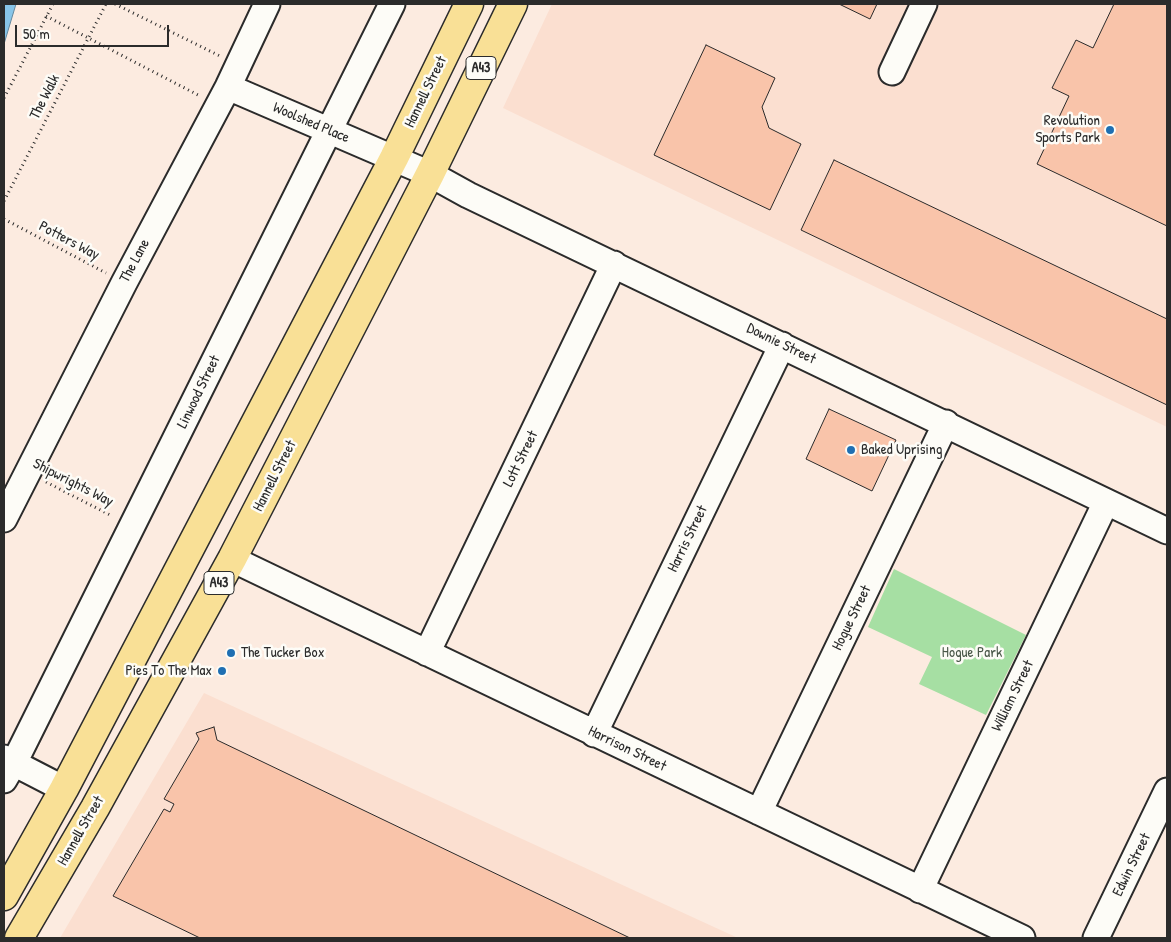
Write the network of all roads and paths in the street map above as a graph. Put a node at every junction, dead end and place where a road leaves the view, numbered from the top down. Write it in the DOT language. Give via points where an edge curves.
graph roads {
  1 [pos="52,4"];
  2 [pos="106,4"];
  3 [pos="115,4"];
  4 [pos="267,4"];
  5 [pos="392,4"];
  6 [pos="469,4"];
  7 [pos="513,4"];
  8 [pos="924,4"];
  9 [pos="46,16"];
  10 [pos="88,38"];
  11 [pos="238,65"];
  12 [pos="892,72"];
  13 [pos="223,96"];
  14 [pos="4,98"];
  15 [pos="330,131"];
  16 [pos="394,158"];
  17 [pos="430,174"];
  18 [pos="4,202"];
  19 [pos="4,219"];
  20 [pos="614,264"];
  21 [pos="124,283"];
  22 [pos="782,345"];
  23 [pos="946,423"];
  24 [pos="27,472"];
  25 [pos="1106,502"];
  26 [pos="4,519"];
  27 [pos="132,526"];
  28 [pos="1167,531"];
  29 [pos="232,559"];
  30 [pos="428,653"];
  31 [pos="594,734"];
  32 [pos="7,767"];
  33 [pos="64,789"];
  34 [pos="1167,792"];
  35 [pos="759,812"];
  36 [pos="920,890"];
  37 [pos="4,896"];
  38 [pos="19,938"];
  39 [pos="1022,938"];
  40 [pos="1096,938"];
  1 -- 9 [label="path"];
  2 -- 10 [label="path, The Walk"];
  3 -- 11 [label="path"];
  4 -- 11 [label="street, The Lane"];
  5 -- 15 [label="street, Linwood Street"];
  6 -- 16 [label="highway, Hannell Street / A43"];
  7 -- 17 [label="highway, Hannell Street / A43"];
  8 -- 12 [label="street"];
  9 -- 10 [label="path"];
  9 -- 14 [label="path"];
  10 -- 13 [label="path"];
  10 -- 18 [label="path, The Walk"];
  11 -- 13 [label="street, The Lane"];
  13 -- 15 [label="street, Woolshed Place"];
  13 -- 21 [label="street, The Lane"];
  15 -- 16 [label="street, Woolshed Place"];
  15 -- 27 [label="street, Linwood Street"];
  16 -- 17 [label="street, Downie Street"];
  16 -- 33 [label="highway, Hannell Street / A43"];
  17 -- 20 [label="street, Downie Street"];
  17 -- 29 [label="highway, Hannell Street / A43"];
  19 -- 21 [label="path, Potters Way"];
  20 -- 22 [label="street, Downie Street"];
  20 -- 30 [label="street, Lott Street"];
  21 -- 24 [label="street, The Lane"];
  22 -- 23 [label="street, Downie Street"];
  22 -- 31 [label="street, Harris Street"];
  23 -- 25 [label="street, Downie Street"];
  23 -- 35 [label="street, Hogue Street"];
  24 -- 26 [label="street, The Lane"];
  24 -- 27 [label="path, Shipwrights Way"];
  25 -- 28 [label="street, Downie Street"];
  25 -- 36 [label="street, William Street"];
  27 -- 32 [label="street, Linwood Street"];
  29 -- 30 [label="street, Harrison Street"];
  29 -- 38 [label="highway, Hannell Street / A43" via="100,800"];
  30 -- 31 [label="street, Harrison Street"];
  31 -- 35 [label="street, Harrison Street"];
  32 -- 33 [label="street"];
  33 -- 37 [label="highway, Hannell Street / A43"];
  34 -- 40 [label="street, Edwin Street"];
  35 -- 36 [label="street, Harrison Street"];
  36 -- 39 [label="street, Harrison Street"];
}
